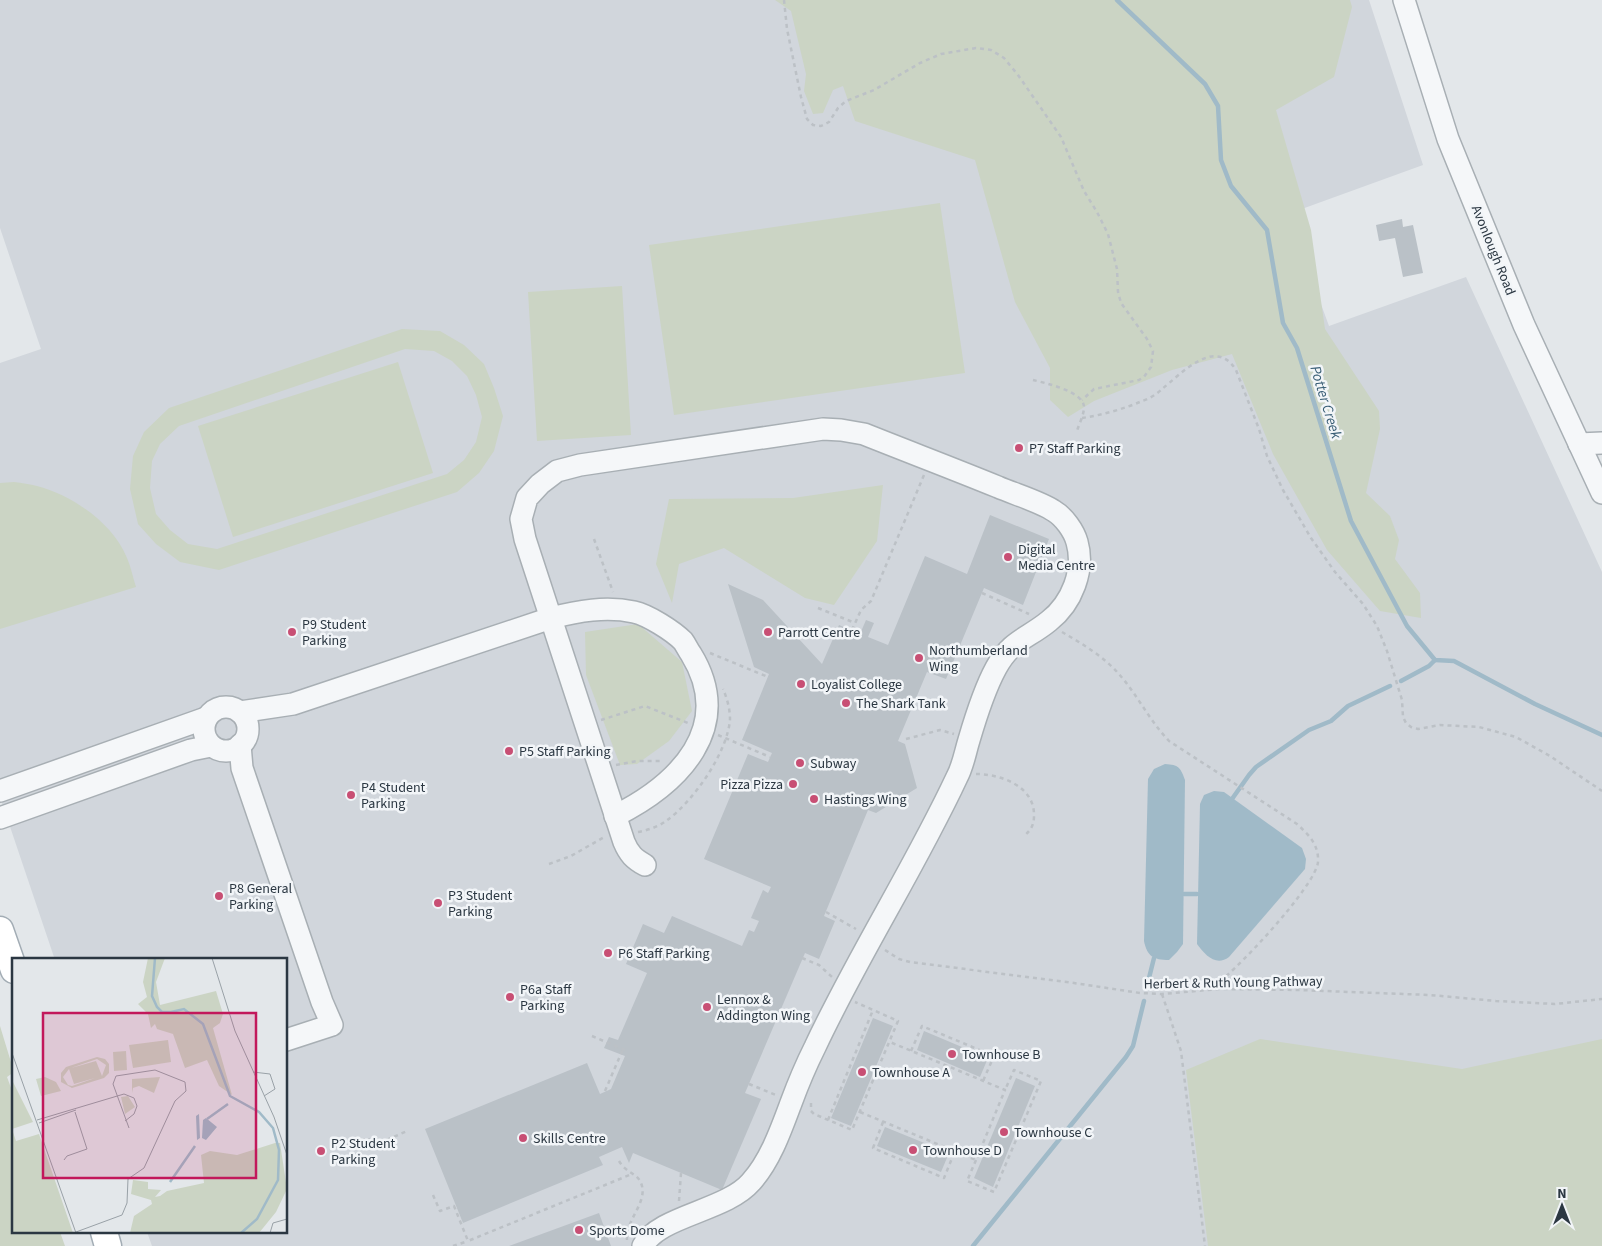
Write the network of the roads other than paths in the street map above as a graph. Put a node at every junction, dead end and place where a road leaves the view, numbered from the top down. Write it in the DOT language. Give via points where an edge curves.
graph roads {
  1 [pos="1404,0"];
  2 [pos="1579,444"];
  3 [pos="1602,444"];
  4 [pos="1602,493"];
  5 [pos="551,618"];
  6 [pos="293,704"];
  7 [pos="221,712"];
  8 [pos="231,743"];
  9 [pos="0,791"];
  10 [pos="0,818"];
  11 [pos="618,824"];
  12 [pos="645,865"];
  13 [pos="0,930"];
  14 [pos="12,964"];
  15 [pos="288,1039"];
  16 [pos="643,1246"];
  1 -- 2 [label="street, Avonlough Road" via="1448,139 1524,325"];
  2 -- 3 [label="street"];
  2 -- 4 [label="street, Avonlough Road"];
  5 -- 6 [label="street"];
  5 -- 11 [label="street"];
  5 -- 11 [label="street" via="586,610 635,612 662,625 683,641 701,675 708,704 697,748 678,772 636,805"];
  5 -- 16 [label="street" via="521,519 527,498 557,471 823,429 864,434 1055,511 1067,523 1080,555 1073,591 1061,610 1006,652 996,668 959,774 813,1051 801,1101 751,1182 729,1199 655,1232"];
  6 -- 7 [label="street"];
  6 -- 8 [label="street"];
  7 -- 8 [label="street" via="245,717"];
  7 -- 8 [label="street" via="204,725 204,733 207,740"];
  7 -- 9 [label="street"];
  8 -- 10 [label="street" via="191,750"];
  8 -- 15 [label="street" via="332,1025"];
  11 -- 12 [label="street" via="629,853"];
  13 -- 14 [label="main road"];
}
